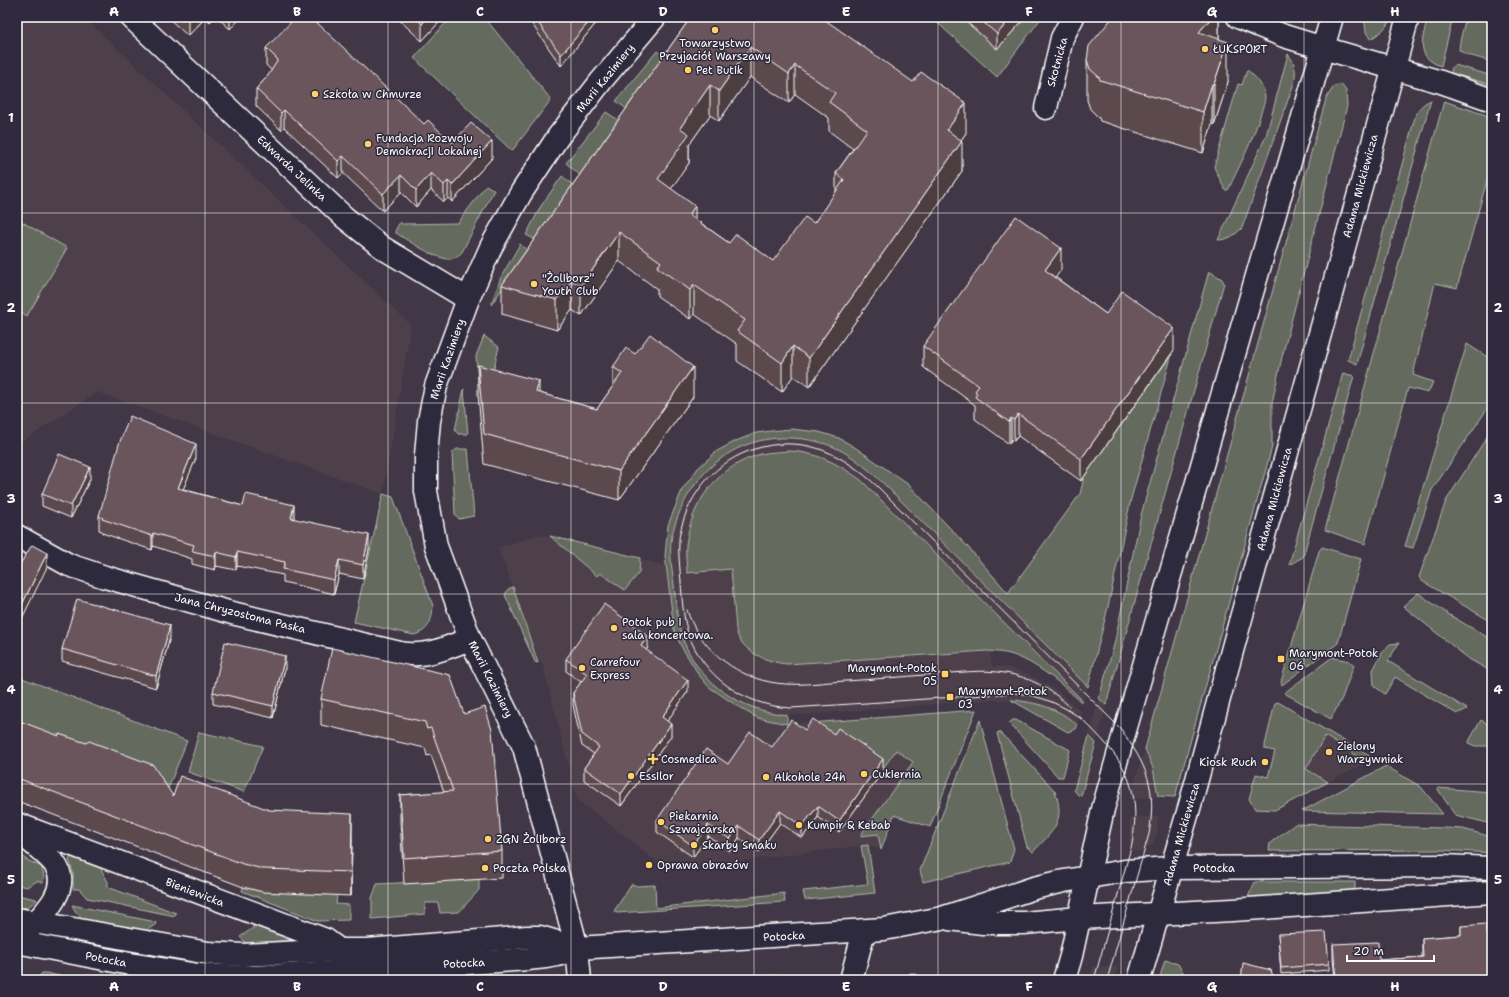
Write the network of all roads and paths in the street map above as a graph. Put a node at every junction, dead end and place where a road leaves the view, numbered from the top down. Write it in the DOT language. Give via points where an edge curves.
graph roads {
  1 [pos="131,17"];
  2 [pos="655,17"];
  3 [pos="1073,17"];
  4 [pos="1238,17"];
  5 [pos="1332,17"];
  6 [pos="1408,17"];
  7 [pos="1323,48"];
  8 [pos="1394,67"];
  9 [pos="1492,100"];
  10 [pos="1046,108"];
  11 [pos="468,299"];
  12 [pos="17,536"];
  13 [pos="470,639"];
  14 [pos="17,824"];
  15 [pos="17,830"];
  16 [pos="1172,868"];
  17 [pos="1492,868"];
  18 [pos="1088,876"];
  19 [pos="1492,892"];
  20 [pos="1159,913"];
  21 [pos="942,918"];
  22 [pos="1079,918"];
  23 [pos="26,921"];
  24 [pos="864,931"];
  25 [pos="17,941"];
  26 [pos="577,948"];
  27 [pos="340,950"];
  28 [pos="369,969"];
  29 [pos="232,978"];
  30 [pos="580,980"];
  31 [pos="851,980"];
  32 [pos="1064,980"];
  33 [pos="1139,980"];
  1 -- 11 [label="street, Edwarda Jelinka" via="344,217 383,248"];
  2 -- 11 [label="street, Marii Kazimiery" via="558,137 525,187 491,247"];
  3 -- 10 [label="street, Skotnicka" via="1062,38"];
  4 -- 7 [label="street" via="1284,36"];
  5 -- 7 [label="street"];
  6 -- 8 [label="street, Adama Mickiewicza"];
  7 -- 8 [label="street"];
  7 -- 18 [label="street" via="1134,696 1103,809"];
  8 -- 9 [label="street"];
  8 -- 16 [label="street, Adama Mickiewicza"];
  11 -- 13 [label="street, Marii Kazimiery" via="436,386 428,421 426,491 436,546"];
  12 -- 13 [label="street, Jana Chryzostoma Paska" via="70,565 105,577 232,613 400,653 426,654"];
  13 -- 26 [label="street, Marii Kazimiery" via="524,747"];
  14 -- 27 [label="street, Bieniewicka" via="326,940"];
  15 -- 23 [label="street" via="55,864 60,883 58,896"];
  16 -- 17 [label="street, Potocka"];
  16 -- 18 [label="street, Potocka"];
  16 -- 20 [label="street, Adama Mickiewicza"];
  18 -- 21 [label="street, Potocka" via="1034,888"];
  18 -- 22 [label="street"];
  19 -- 20 [label="street, Potocka"];
  20 -- 22 [label="street, Potocka"];
  20 -- 33 [label="street, Adama Mickiewicza"];
  21 -- 22 [label="street, Potocka" via="998,924"];
  21 -- 24 [label="street, Potocka"];
  22 -- 32 [label="street"];
  23 -- 25 [label="street"];
  23 -- 27 [label="street, Potocka" via="208,953 243,955"];
  24 -- 26 [label="street, Potocka"];
  24 -- 31 [label="street"];
  25 -- 29 [label="street, Potocka" via="130,964"];
  26 -- 27 [label="street, Potocka" via="540,937 527,937"];
  26 -- 28 [label="street, Potocka" via="567,953 536,958"];
  26 -- 30 [label="street, Marii Kazimiery"];
  27 -- 28 [label="street, Bieniewicka"];
  28 -- 29 [label="street, Potocka"];
}
